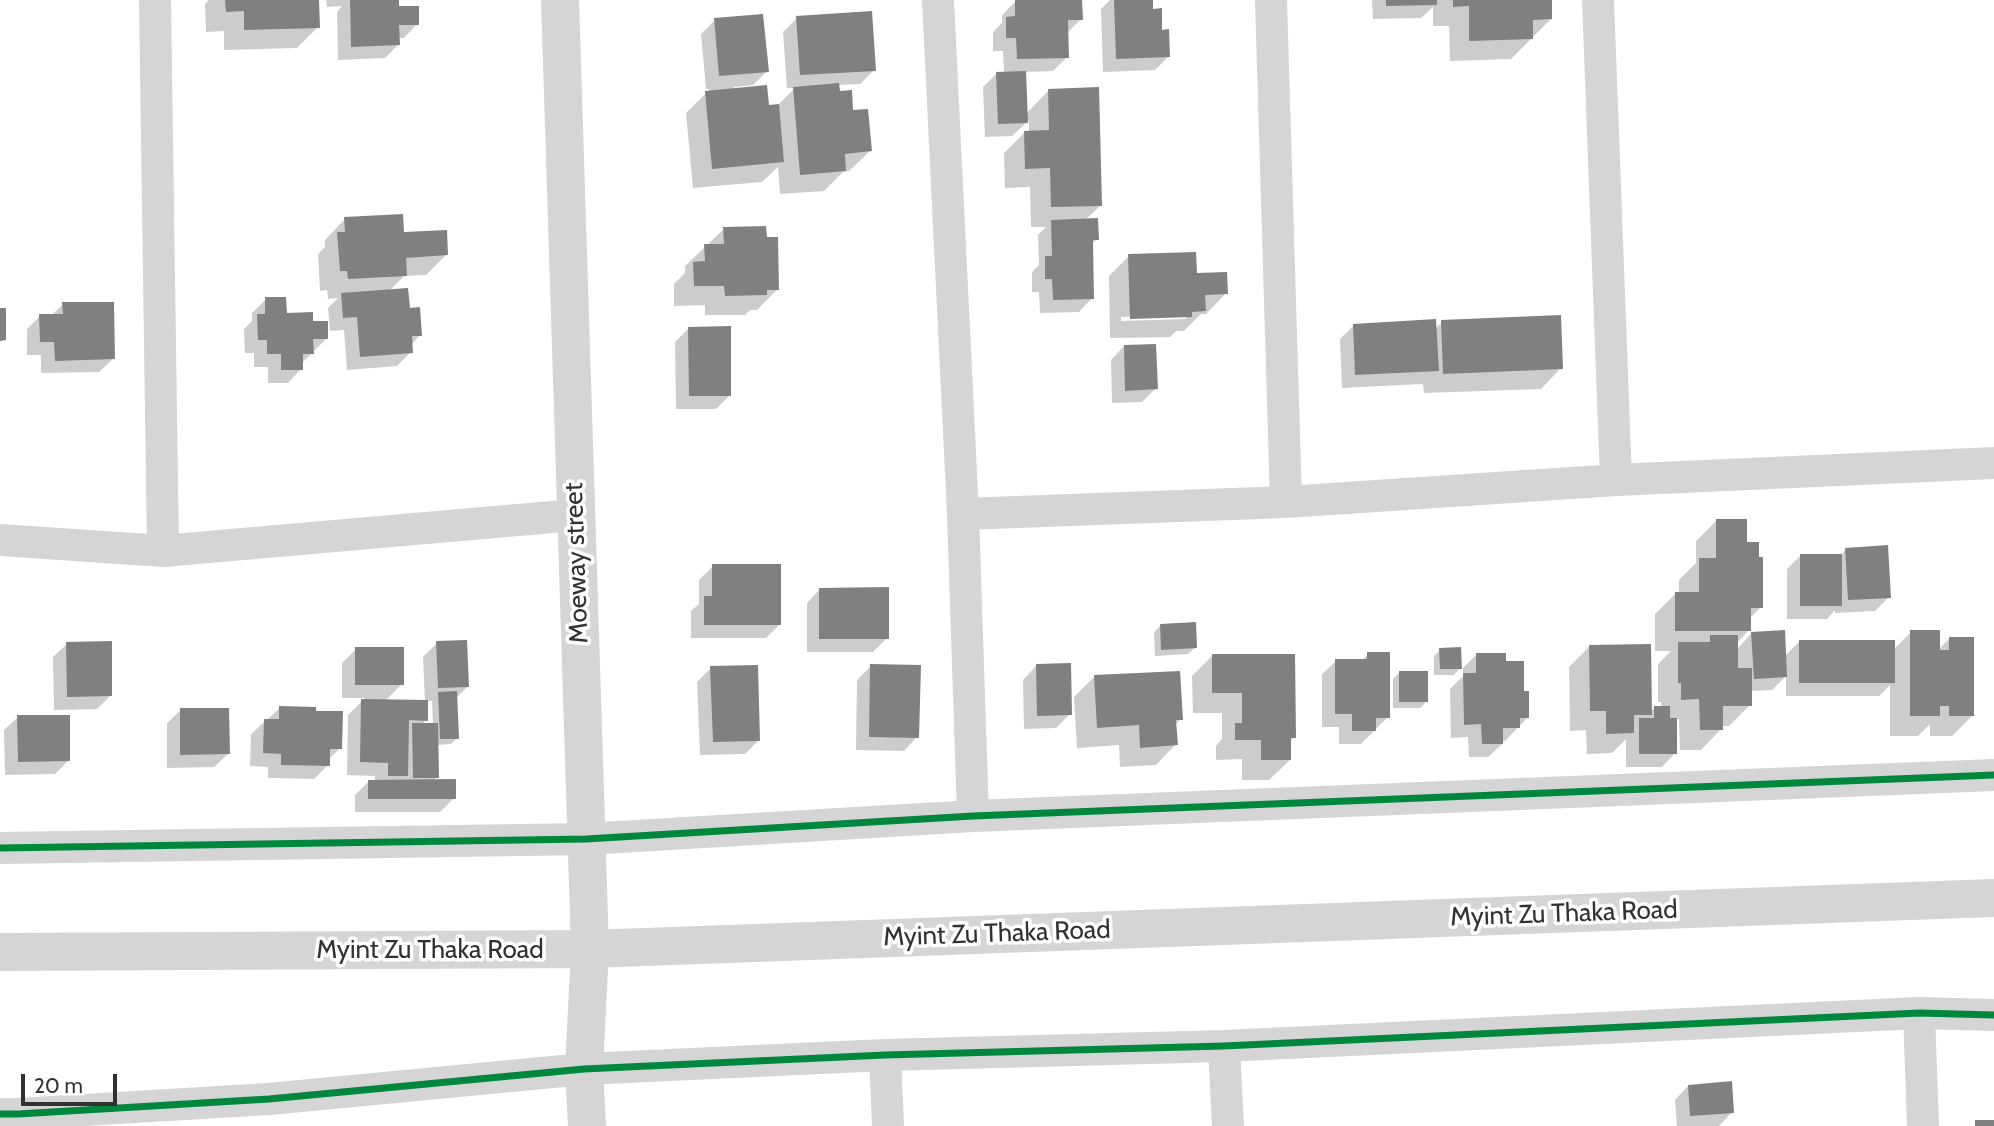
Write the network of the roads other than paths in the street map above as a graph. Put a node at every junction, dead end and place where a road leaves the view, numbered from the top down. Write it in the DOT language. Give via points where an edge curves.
graph roads {
  1 [pos="155,0"];
  2 [pos="560,0"];
  3 [pos="939,0"];
  4 [pos="1271,0"];
  5 [pos="1598,0"];
  6 [pos="1994,463"];
  7 [pos="1616,480"];
  8 [pos="1286,502"];
  9 [pos="962,514"];
  10 [pos="575,515"];
  11 [pos="0,540"];
  12 [pos="163,551"];
  13 [pos="1994,775"];
  14 [pos="973,816"];
  15 [pos="586,839"];
  16 [pos="0,848"];
  17 [pos="1994,898"];
  18 [pos="590,949"];
  19 [pos="0,951"];
  20 [pos="1919,1013"];
  21 [pos="1994,1015"];
  22 [pos="1224,1046"];
  23 [pos="885,1055"];
  24 [pos="584,1069"];
  25 [pos="270,1113"];
  26 [pos="12,1118"];
  27 [pos="587,1126"];
  28 [pos="888,1126"];
  29 [pos="1228,1126"];
  30 [pos="1923,1126"];
  1 -- 12 [label="street"];
  2 -- 10 [label="street, Moeway street"];
  3 -- 9 [label="street"];
  4 -- 8 [label="street"];
  5 -- 7 [label="street"];
  6 -- 7 [label="street"];
  7 -- 8 [label="street"];
  8 -- 9 [label="street"];
  9 -- 14 [label="street"];
  10 -- 12 [label="street"];
  10 -- 15 [label="street, Moeway street"];
  11 -- 12 [label="street"];
  13 -- 14 [label="street"];
  14 -- 15 [label="street"];
  15 -- 16 [label="street"];
  15 -- 18 [label="street, Moeway street"];
  17 -- 18 [label="street, Myint Zu Thaka Road"];
  18 -- 19 [label="street, Myint Zu Thaka Road"];
  18 -- 24 [label="street, Moeway street"];
  20 -- 21 [label="street"];
  20 -- 22 [label="street"];
  20 -- 30 [label="street"];
  22 -- 23 [label="street"];
  22 -- 29 [label="street"];
  23 -- 24 [label="street"];
  23 -- 28 [label="street"];
  24 -- 25 [label="street"];
  24 -- 27 [label="street, Moeway street"];
  25 -- 26 [label="street"];
}
